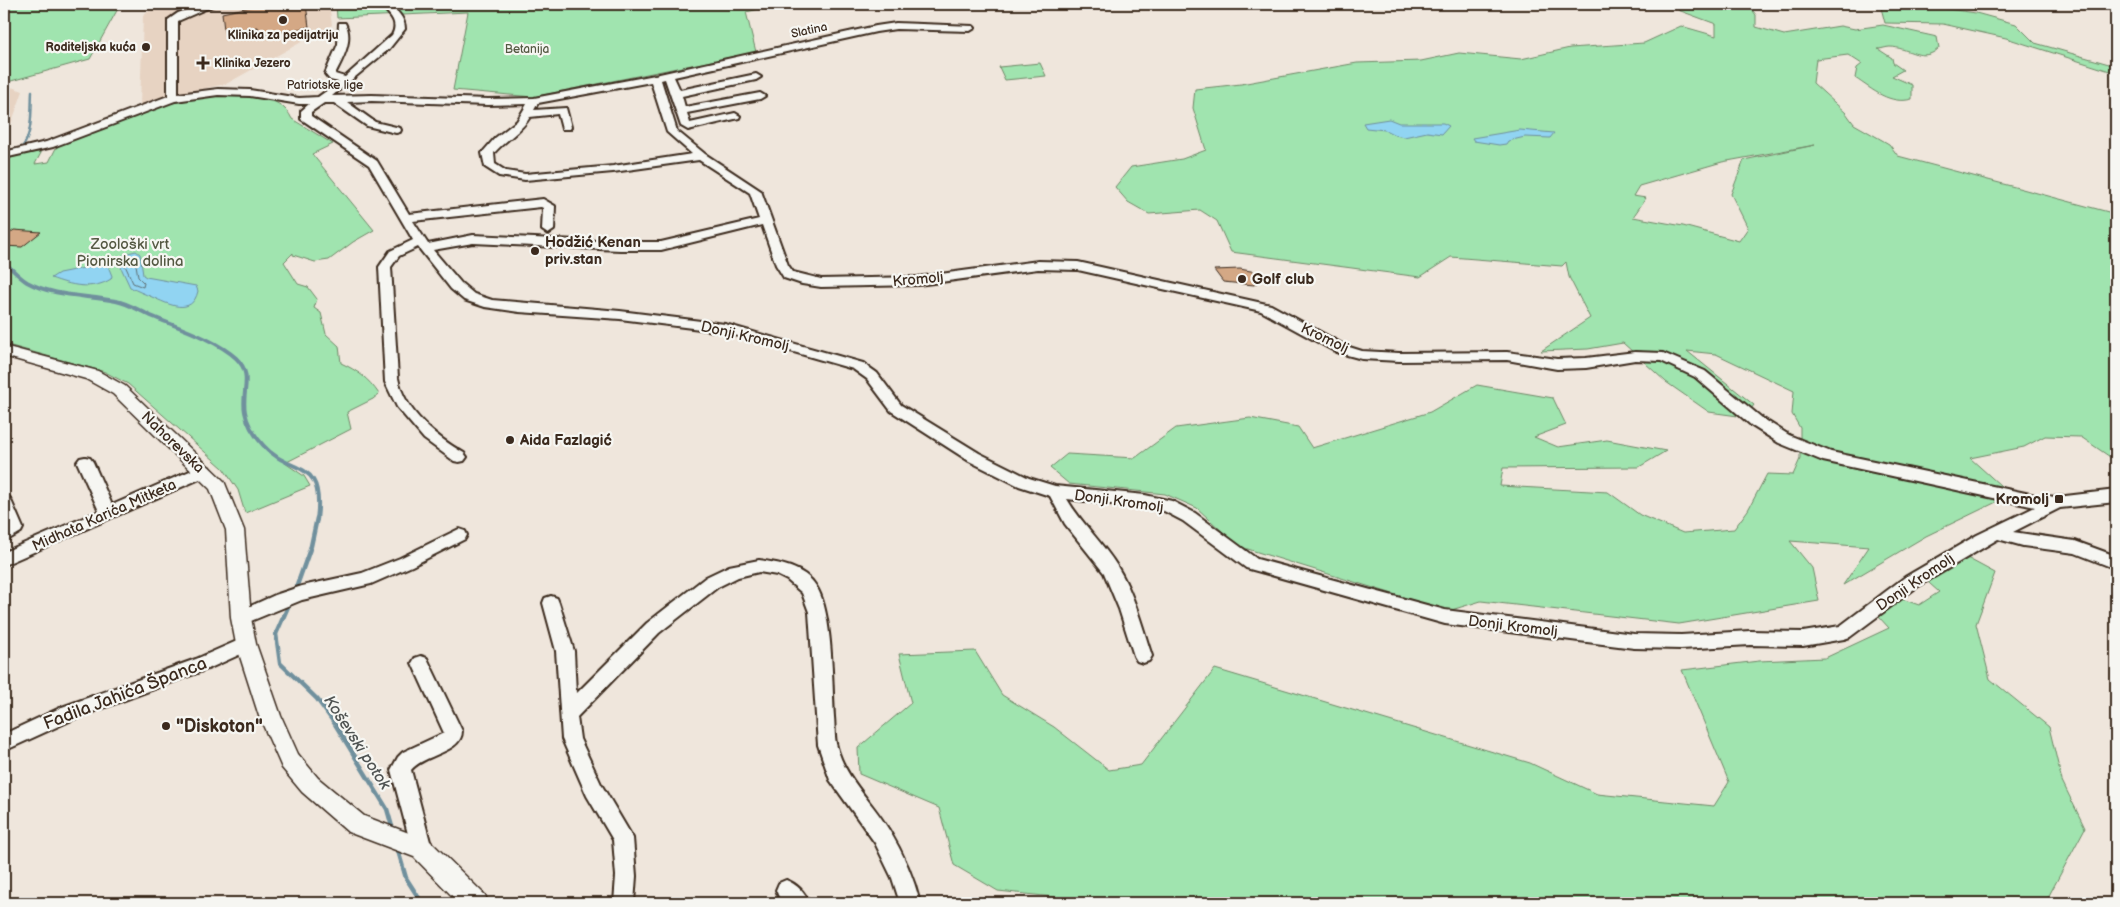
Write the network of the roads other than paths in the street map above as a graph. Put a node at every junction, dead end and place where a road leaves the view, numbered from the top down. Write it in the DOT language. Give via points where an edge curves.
graph roads {
  1 [pos="212,4"];
  2 [pos="384,4"];
  3 [pos="342,25"];
  4 [pos="970,28"];
  5 [pos="748,64"];
  6 [pos="664,77"];
  7 [pos="756,77"];
  8 [pos="346,80"];
  9 [pos="676,94"];
  10 [pos="760,96"];
  11 [pos="172,98"];
  12 [pos="321,100"];
  13 [pos="337,100"];
  14 [pos="534,101"];
  15 [pos="681,111"];
  16 [pos="528,114"];
  17 [pos="734,116"];
  18 [pos="566,127"];
  19 [pos="396,130"];
  20 [pos="4,155"];
  21 [pos="701,156"];
  22 [pos="543,189"];
  23 [pos="408,218"];
  24 [pos="765,221"];
  25 [pos="548,230"];
  26 [pos="423,245"];
  27 [pos="4,351"];
  28 [pos="460,457"];
  29 [pos="85,462"];
  30 [pos="204,471"];
  31 [pos="1055,492"];
  32 [pos="2116,496"];
  33 [pos="4,502"];
  34 [pos="2057,503"];
  35 [pos="108,513"];
  36 [pos="1997,532"];
  37 [pos="459,535"];
  38 [pos="4,536"];
  39 [pos="4,559"];
  40 [pos="2116,563"];
  41 [pos="551,603"];
  42 [pos="241,618"];
  43 [pos="246,644"];
  44 [pos="1143,656"];
  45 [pos="421,664"];
  46 [pos="568,714"];
  47 [pos="4,743"];
  48 [pos="419,848"];
  49 [pos="476,903"];
  50 [pos="624,903"];
  51 [pos="910,903"];
  1 -- 11 [label="street" via="181,14 173,20"];
  2 -- 8 [label="street" via="399,21 399,32 384,49"];
  3 -- 8 [label="street" via="344,43 330,74"];
  4 -- 6 [label="street, Slatina" via="896,26 876,29"];
  5 -- 6 [label="street"];
  6 -- 9 [label="street"];
  6 -- 14 [label="street, Patriotske lige"];
  6 -- 21 [label="street, Kromolj" via="672,132"];
  7 -- 9 [label="street"];
  8 -- 12 [label="street"];
  9 -- 15 [label="street"];
  10 -- 15 [label="street"];
  11 -- 12 [label="street, Patriotske lige" via="218,92 250,93 294,101"];
  11 -- 20 [label="street, Patriotske lige" via="48,145"];
  12 -- 13 [label="street, Patriotske lige"];
  12 -- 23 [label="street, Donji Kromolj" via="306,111 305,117 374,163"];
  13 -- 14 [label="street, Patriotske lige"];
  13 -- 19 [label="street" via="371,124"];
  14 -- 16 [label="street"];
  15 -- 17 [label="street" via="686,126"];
  16 -- 18 [label="street" via="562,110"];
  16 -- 22 [label="street" via="493,145 487,160 503,174 525,177"];
  21 -- 22 [label="street" via="613,169"];
  21 -- 24 [label="street, Kromolj" via="755,190"];
  22 -- 23 [label="street"];
  22 -- 25 [label="street" via="549,206"];
  23 -- 26 [label="street, Donji Kromolj"];
  24 -- 26 [label="street" via="661,246 472,239"];
  24 -- 34 [label="street, Kromolj" via="788,275 802,280 839,283 918,281 1038,265 1078,266 1266,308 1341,349 1362,355 1507,356 1557,364 1635,356 1663,358 1700,374 1757,422 1784,439 1828,457 2016,498"];
  26 -- 28 [label="street" via="393,254 387,261 386,310 392,383 398,396 430,437"];
  26 -- 31 [label="street, Donji Kromolj" via="456,286 469,296 490,304 725,328 858,366 872,376 896,408 974,457 1024,482"];
  27 -- 30 [label="street, Nahorevska" via="92,375 119,390"];
  29 -- 35 [label="street"];
  30 -- 35 [label="street, Midhata Karića Mitketa"];
  30 -- 42 [label="street, Nahorevska" via="218,486 235,530"];
  31 -- 36 [label="street, Donji Kromolj" via="1166,505 1189,517 1252,564 1445,617 1634,641 1803,640 1844,632 1911,582"];
  31 -- 44 [label="street" via="1071,520 1111,570"];
  32 -- 34 [label="street, Kromolj"];
  33 -- 38 [label="street" via="15,528"];
  34 -- 36 [label="street, Donji Kromolj"];
  35 -- 39 [label="street, Midhata Karića Mitketa"];
  36 -- 40 [label="street" via="2008,537 2090,551"];
  37 -- 42 [label="street" via="365,579 302,593"];
  41 -- 46 [label="street" via="565,652"];
  42 -- 43 [label="street, Nahorevska"];
  43 -- 47 [label="street, Fadila Jahića Španca" via="202,664 68,713"];
  43 -- 48 [label="street, Nahorevska" via="270,716 290,761 310,785 356,824"];
  45 -- 48 [label="street" via="454,731 446,743 403,762 401,770"];
  46 -- 50 [label="street" via="571,738 594,790 623,838"];
  46 -- 51 [label="street" via="653,628 712,582 735,571 759,566 793,575 809,589 818,612 827,745 837,774 882,836 902,876"];
  48 -- 49 [label="street, Nahorevska"];
}
